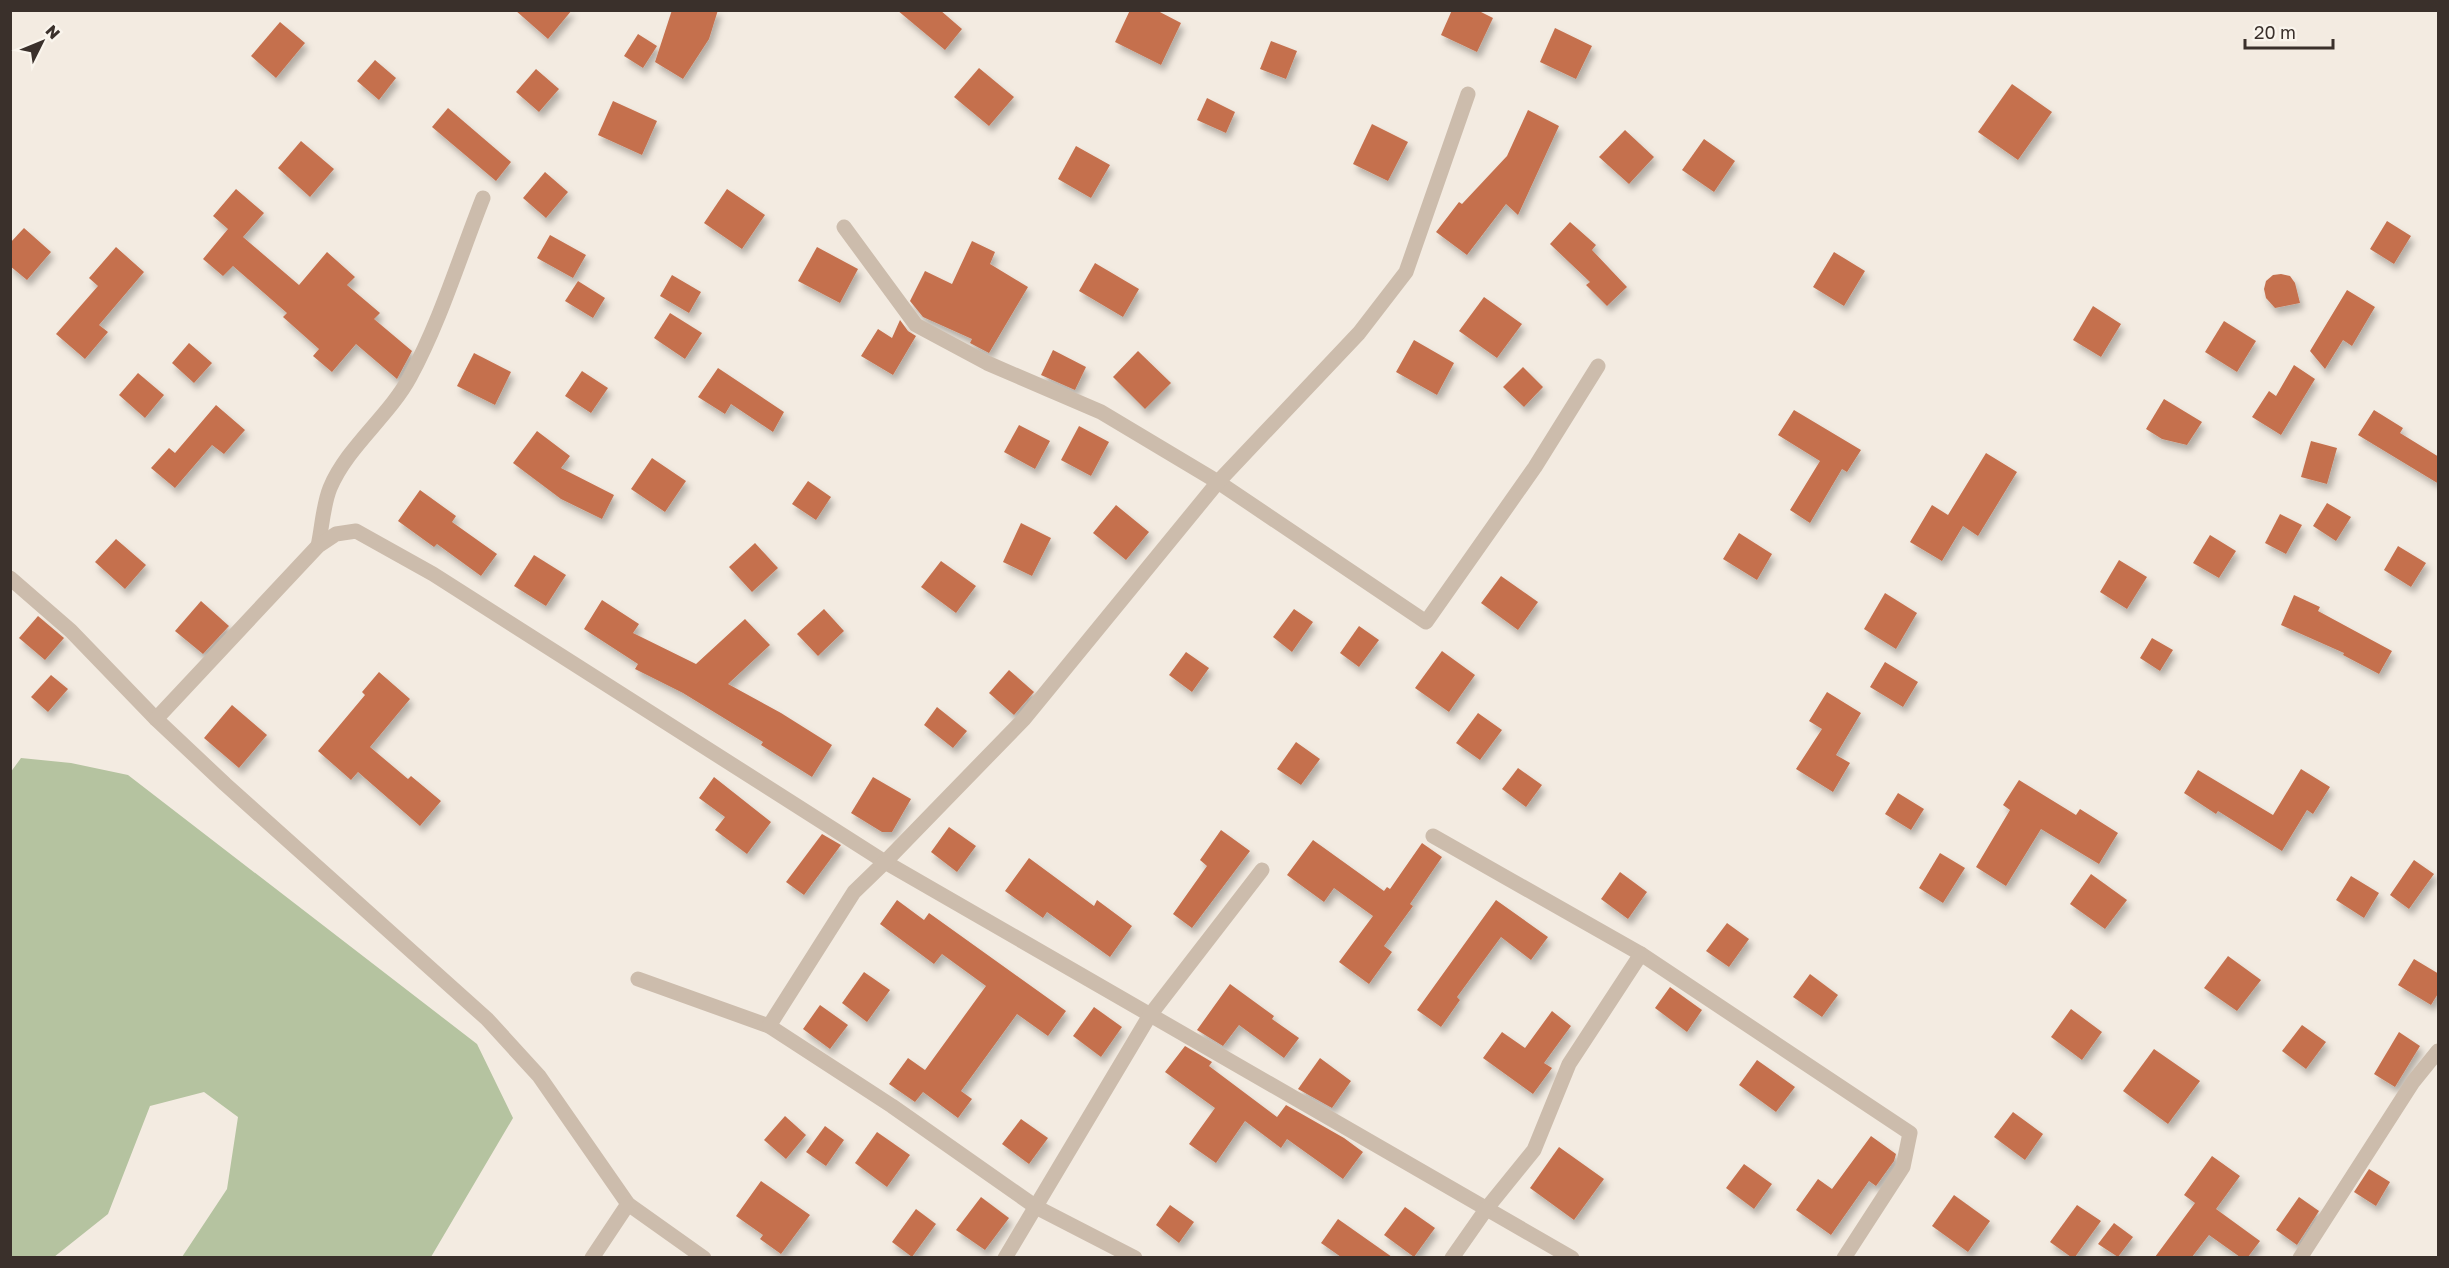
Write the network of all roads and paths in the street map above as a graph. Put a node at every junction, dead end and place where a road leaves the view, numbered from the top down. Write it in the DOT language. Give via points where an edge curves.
graph roads {
  1 [pos="1468,94"];
  2 [pos="483,198"];
  3 [pos="844,227"];
  4 [pos="1599,366"];
  5 [pos="1218,482"];
  6 [pos="318,546"];
  7 [pos="10,578"];
  8 [pos="156,719"];
  9 [pos="1433,836"];
  10 [pos="885,862"];
  11 [pos="1262,870"];
  12 [pos="1641,954"];
  13 [pos="638,979"];
  14 [pos="1150,1015"];
  15 [pos="770,1026"];
  16 [pos="2439,1051"];
  17 [pos="628,1204"];
  18 [pos="1036,1207"];
  19 [pos="1487,1208"];
  20 [pos="592,1257"];
  21 [pos="704,1257"];
  22 [pos="1005,1257"];
  23 [pos="1135,1257"];
  24 [pos="1452,1257"];
  25 [pos="1572,1257"];
  26 [pos="1844,1257"];
  27 [pos="2300,1257"];
  1 -- 5 [label="street" via="1406,272 1359,333"];
  2 -- 6 [label="street" via="410,378 346,460 330,488"];
  3 -- 5 [label="street" via="916,326 987,363 1101,412"];
  4 -- 5 [label="street" via="1426,622"];
  5 -- 10 [label="street" via="1024,719"];
  6 -- 8 [label="street"];
  6 -- 10 [label="street" via="336,534 356,531 365,536 433,574"];
  7 -- 8 [label="street" via="71,631"];
  8 -- 17 [label="street" via="487,1019 539,1076"];
  9 -- 12 [label="street"];
  10 -- 14 [label="street"];
  10 -- 15 [label="street" via="854,892"];
  11 -- 14 [label="street"];
  12 -- 19 [label="street" via="1569,1064 1534,1150"];
  12 -- 26 [label="street" via="1910,1133 1903,1167"];
  13 -- 15 [label="street"];
  14 -- 18 [label="street"];
  14 -- 19 [label="street"];
  15 -- 18 [label="street"];
  16 -- 27 [label="street" via="2413,1082"];
  17 -- 20 [label="street"];
  17 -- 21 [label="street"];
  18 -- 22 [label="street"];
  18 -- 23 [label="street"];
  19 -- 24 [label="street"];
  19 -- 25 [label="street"];
}
